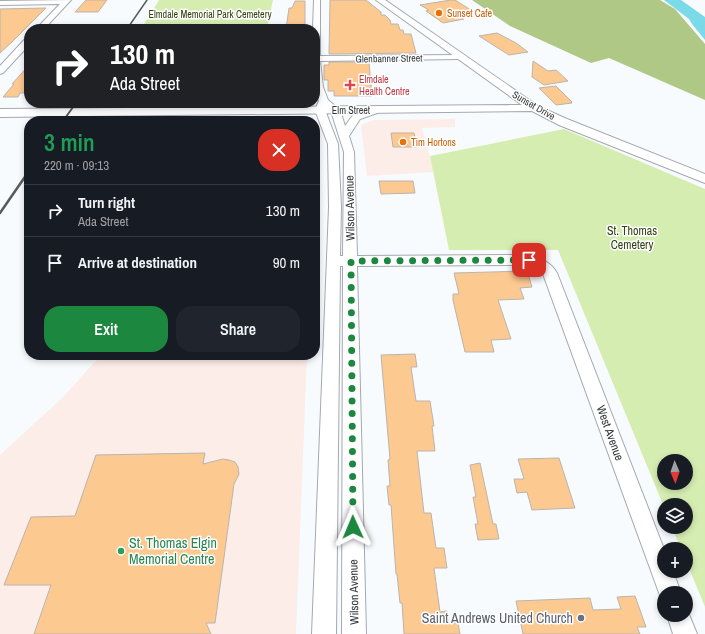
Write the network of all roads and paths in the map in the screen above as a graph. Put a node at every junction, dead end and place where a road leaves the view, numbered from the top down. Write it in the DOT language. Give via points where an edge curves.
graph roads {
  1 [pos="317,0"];
  2 [pos="380,0"];
  3 [pos="67,1"];
  4 [pos="0,3"];
  5 [pos="45,24"];
  6 [pos="317,24"];
  7 [pos="24,45"];
  8 [pos="460,58"];
  9 [pos="320,59"];
  10 [pos="0,71"];
  11 [pos="320,92"];
  12 [pos="320,107"];
  13 [pos="326,107"];
  14 [pos="272,108"];
  15 [pos="534,108"];
  16 [pos="380,109"];
  17 [pos="0,113"];
  18 [pos="344,135"];
  19 [pos="705,179"];
  20 [pos="343,207"];
  21 [pos="333,261"];
  22 [pos="351,261"];
  23 [pos="352,420"];
  24 [pos="330,421"];
  25 [pos="667,586"];
  26 [pos="681,622"];
  27 [pos="324,634"];
  28 [pos="354,634"];
  29 [pos="685,634"];
  1 -- 6 [label="street, Wilson Avenue"];
  2 -- 8 [label="main road, Sunset Drive"];
  3 -- 4 [label="street"];
  3 -- 5 [label="street"];
  7 -- 10 [label="street"];
  8 -- 9 [label="street, Glenbanner Street"];
  8 -- 15 [label="main road, Sunset Drive"];
  11 -- 13 [label="street, Wilson Avenue"];
  12 -- 13 [label="main road, Elm Street"];
  13 -- 16 [label="main road, Elm Street"];
  13 -- 18 [label="street, Wilson Avenue"];
  13 -- 20 [label="street, Wilson Avenue"];
  14 -- 17 [label="main road, Elm Street"];
  15 -- 16 [label="main road, Elm Street"];
  15 -- 19 [label="main road, Sunset Drive"];
  16 -- 18 [label="street" via="356,117"];
  18 -- 20 [label="street, Wilson Avenue" via="349,152"];
  20 -- 21 [label="street, Wilson Avenue"];
  20 -- 22 [label="street, Wilson Avenue"];
  21 -- 22 [label="street"];
  21 -- 24 [label="street, Wilson Avenue"];
  22 -- 23 [label="street, Wilson Avenue"];
  22 -- 25 [label="street, West Avenue" via="529,260 541,264 550,273"];
  23 -- 24 [label="street"];
  23 -- 28 [label="street, Wilson Avenue"];
  24 -- 27 [label="street, Wilson Avenue"];
  26 -- 29 [label="street"];
}
